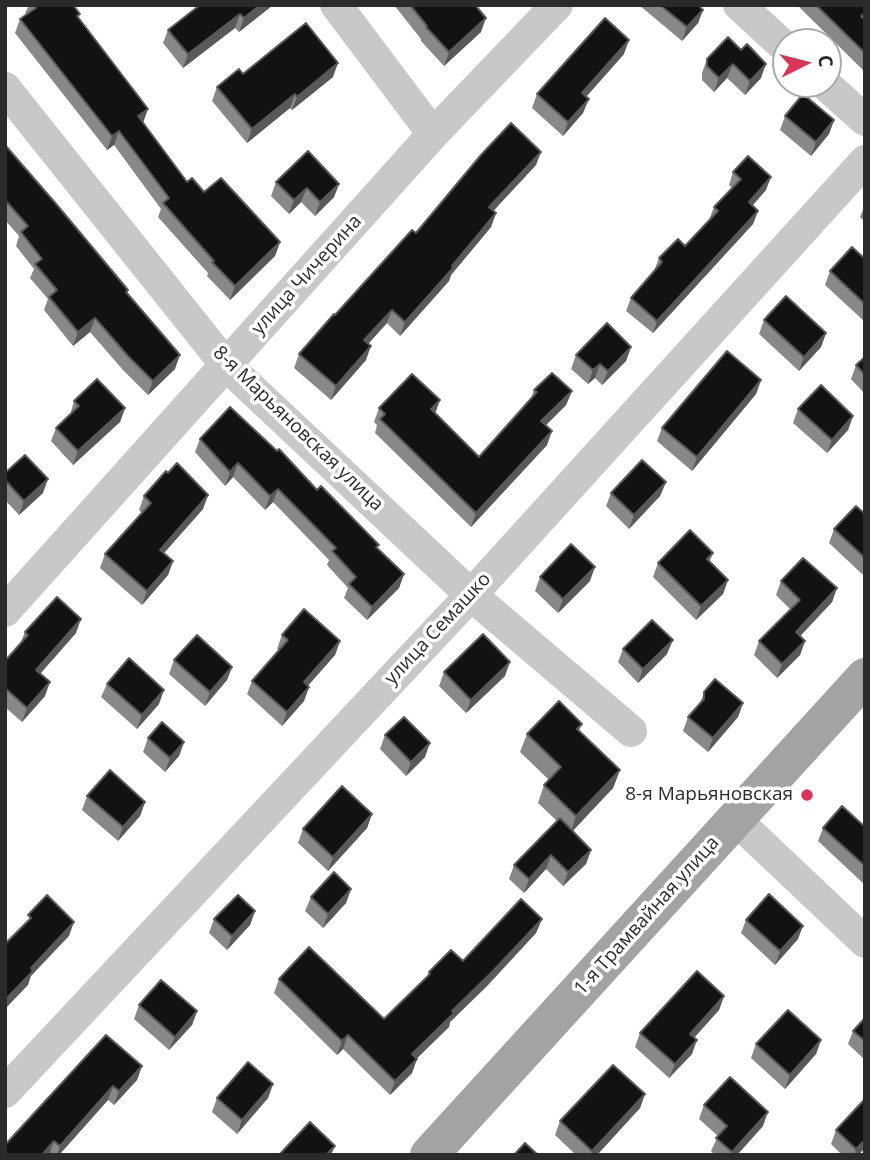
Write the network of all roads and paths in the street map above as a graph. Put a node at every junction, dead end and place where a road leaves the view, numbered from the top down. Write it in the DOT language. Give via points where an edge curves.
graph roads {
  1 [pos="336,5"];
  2 [pos="557,5"];
  3 [pos="739,5"];
  4 [pos="772,35"];
  5 [pos="5,88"];
  6 [pos="841,98"];
  7 [pos="865,120"];
  8 [pos="433,134"];
  9 [pos="865,161"];
  10 [pos="226,365"];
  11 [pos="471,595"];
  12 [pos="5,611"];
  13 [pos="865,677"];
  14 [pos="631,731"];
  15 [pos="735,819"];
  16 [pos="865,942"];
  17 [pos="5,1092"];
  18 [pos="429,1155"];
  1 -- 8 [label="street"];
  2 -- 8 [label="street, улица Чичерина"];
  3 -- 4 [label="street"];
  5 -- 10 [label="street, 8-я Марьяновская улица"];
  6 -- 7 [label="street"];
  8 -- 10 [label="street, улица Чичерина"];
  9 -- 11 [label="street, улица Семашко"];
  10 -- 11 [label="street, 8-я Марьяновская улица"];
  10 -- 12 [label="street, улица Чичерина"];
  11 -- 14 [label="street, 8-я Марьяновская улица"];
  11 -- 17 [label="street, улица Семашко"];
  13 -- 15 [label="main road, 1-я Трамвайная улица"];
  15 -- 16 [label="street"];
  15 -- 18 [label="main road, 1-я Трамвайная улица"];
}
